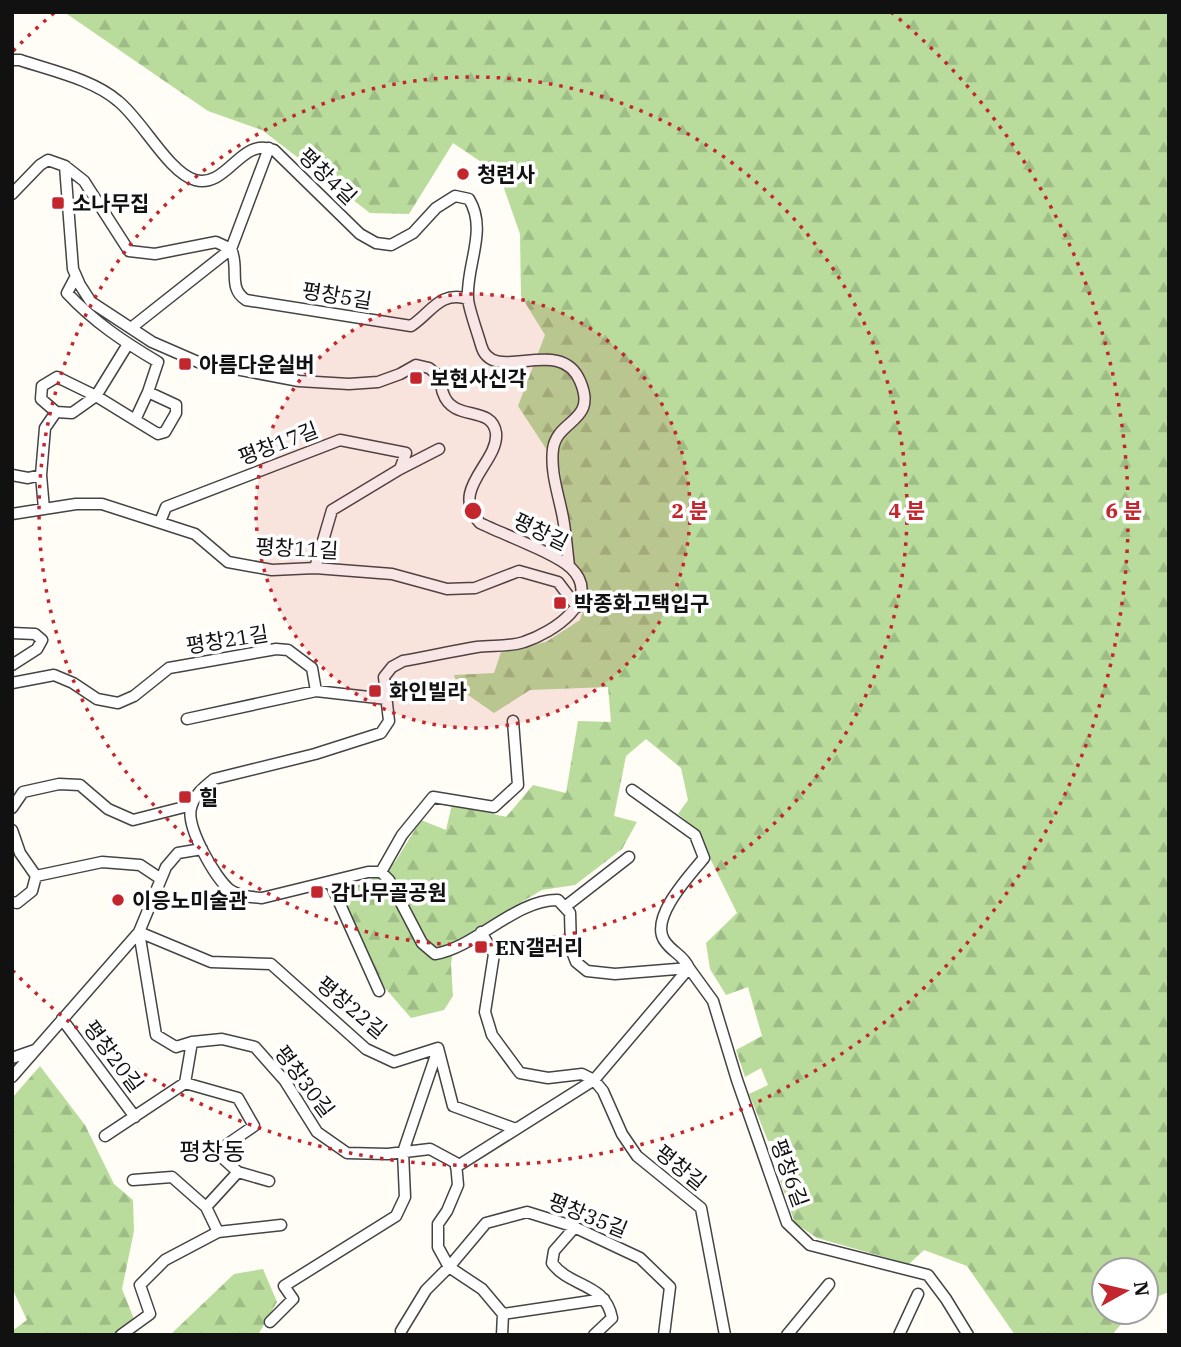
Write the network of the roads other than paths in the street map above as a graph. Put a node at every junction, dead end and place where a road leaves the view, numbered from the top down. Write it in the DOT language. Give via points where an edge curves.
graph roads {
  1 [pos="12,60"];
  2 [pos="269,148"];
  3 [pos="65,166"];
  4 [pos="12,194"];
  5 [pos="231,249"];
  6 [pos="76,276"];
  7 [pos="468,299"];
  8 [pos="131,328"];
  9 [pos="128,344"];
  10 [pos="148,392"];
  11 [pos="96,396"];
  12 [pos="56,412"];
  13 [pos="135,420"];
  14 [pos="439,449"];
  15 [pos="400,469"];
  16 [pos="12,475"];
  17 [pos="41,475"];
  18 [pos="44,509"];
  19 [pos="12,514"];
  20 [pos="160,522"];
  21 [pos="569,566"];
  22 [pos="315,568"];
  23 [pos="577,607"];
  24 [pos="12,633"];
  25 [pos="12,665"];
  26 [pos="12,683"];
  27 [pos="316,691"];
  28 [pos="387,699"];
  29 [pos="187,719"];
  30 [pos="513,721"];
  31 [pos="632,790"];
  32 [pos="192,805"];
  33 [pos="12,808"];
  34 [pos="12,830"];
  35 [pos="202,849"];
  36 [pos="629,857"];
  37 [pos="381,872"];
  38 [pos="36,876"];
  39 [pos="161,879"];
  40 [pos="330,882"];
  41 [pos="12,901"];
  42 [pos="566,906"];
  43 [pos="139,932"];
  44 [pos="481,932"];
  45 [pos="689,968"];
  46 [pos="379,991"];
  47 [pos="62,1019"];
  48 [pos="192,1042"];
  49 [pos="438,1048"];
  50 [pos="35,1050"];
  51 [pos="12,1058"];
  52 [pos="12,1077"];
  53 [pos="594,1080"];
  54 [pos="185,1083"];
  55 [pos="135,1116"];
  56 [pos="516,1129"];
  57 [pos="105,1136"];
  58 [pos="403,1152"];
  59 [pos="456,1167"];
  60 [pos="237,1172"];
  61 [pos="133,1180"];
  62 [pos="270,1181"];
  63 [pos="206,1207"];
  64 [pos="281,1225"];
  65 [pos="575,1227"];
  66 [pos="218,1233"];
  67 [pos="449,1268"];
  68 [pos="829,1284"];
  69 [pos="918,1294"];
  70 [pos="604,1299"];
  71 [pos="503,1314"];
  72 [pos="270,1322"];
  73 [pos="401,1331"];
  74 [pos="121,1335"];
  75 [pos="502,1335"];
  76 [pos="594,1335"];
  77 [pos="664,1335"];
  78 [pos="725,1335"];
  79 [pos="787,1335"];
  80 [pos="899,1335"];
  81 [pos="968,1335"];
  1 -- 2 [label="street, 평창4길" via="90,84 116,99 186,177 215,180 240,157"];
  2 -- 5 [label="street, 평창5길"];
  2 -- 7 [label="street, 평창4길" via="359,234 376,243 391,245 413,233 436,208 455,196 469,199 477,231"];
  3 -- 4 [label="street" via="48,160"];
  3 -- 5 [label="street" via="84,181 129,251 155,254 216,242"];
  3 -- 6 [label="street, 평창길 / 평창길"];
  5 -- 7 [label="street, 평창5길" via="236,260 235,285 246,300 411,326 439,302 454,296"];
  5 -- 8 [label="street"];
  6 -- 8 [label="street, 평창길 / 평창길" via="91,302"];
  6 -- 9 [label="street" via="67,293"];
  7 -- 21 [label="street" via="482,349 491,360 564,361 579,377 586,397 584,408 553,447"];
  8 -- 21 [label="street, 평창길 / 평창길" via="198,362 299,380 378,382 416,365 429,368 440,377 443,395 456,410 485,416 494,426 496,439 469,495 474,517"];
  9 -- 10 [label="street" via="158,362"];
  9 -- 11 [label="street"];
  10 -- 13 [label="street"];
  10 -- 13 [label="street" via="176,405 176,412 165,432 158,434"];
  11 -- 12 [label="street" via="72,413"];
  11 -- 12 [label="street" via="57,377 42,386 41,399"];
  11 -- 13 [label="street"];
  12 -- 17 [label="street" via="45,428"];
  14 -- 15 [label="street"];
  15 -- 20 [label="street, 평창17길" via="406,453 340,440 166,507"];
  15 -- 22 [label="street" via="332,510"];
  16 -- 17 [label="street"];
  17 -- 18 [label="street"];
  18 -- 19 [label="street, 평창11길"];
  18 -- 20 [label="street, 평창11길" via="103,504"];
  20 -- 22 [label="street, 평창11길" via="195,534 228,562 272,570"];
  21 -- 23 [label="street, 평창길 / 평창길" via="582,594"];
  22 -- 23 [label="street, 평창11길" via="392,574 447,589 475,588 519,571 558,582"];
  23 -- 28 [label="street" via="563,621 523,643 402,661 384,677"];
  24 -- 25 [label="street" via="35,634 42,640 37,649"];
  26 -- 27 [label="street, 평창21길" via="54,675 97,699 118,703 135,696 169,668 276,649 288,650 312,668"];
  27 -- 28 [label="street"];
  27 -- 29 [label="street"];
  28 -- 32 [label="street" via="389,721 381,733 214,779"];
  30 -- 37 [label="street" via="518,785 494,807 433,797 402,835"];
  31 -- 45 [label="street, 평창6길" via="695,835 704,858 662,915 662,936"];
  32 -- 33 [label="street" via="133,820 108,809 80,785 59,784 23,792"];
  32 -- 35 [label="street" via="192,825"];
  34 -- 38 [label="street" via="20,853"];
  35 -- 39 [label="street, 평창20길" via="178,853"];
  35 -- 40 [label="street" via="230,890 246,897 262,898"];
  36 -- 42 [label="street"];
  37 -- 40 [label="street"];
  37 -- 44 [label="street" via="422,943 435,954"];
  38 -- 39 [label="street" via="102,862 140,864"];
  38 -- 41 [label="street" via="32,891 17,903"];
  39 -- 43 [label="street, 평창20길"];
  40 -- 46 [label="street"];
  42 -- 44 [label="street" via="548,899"];
  42 -- 45 [label="street" via="572,927 571,949 576,962 587,971 615,974"];
  43 -- 47 [label="street, 평창20길"];
  43 -- 48 [label="street, 평창30길" via="156,1035 176,1047"];
  43 -- 49 [label="street, 평창22길" via="211,962 271,964 366,1049 394,1062"];
  44 -- 53 [label="street" via="494,954 485,1012 492,1035 520,1073 548,1078 582,1074"];
  45 -- 53 [label="street"];
  45 -- 81 [label="street, 평창6길" via="713,1001 787,1223 810,1245 928,1275"];
  47 -- 50 [label="street, 평창20길"];
  47 -- 55 [label="street, 평창20길"];
  48 -- 54 [label="street"];
  48 -- 58 [label="street, 평창30길" via="222,1038 255,1047 285,1081 317,1132 347,1153"];
  49 -- 56 [label="street" via="453,1106"];
  49 -- 58 [label="street"];
  50 -- 51 [label="street"];
  50 -- 52 [label="street, 평창20길"];
  53 -- 56 [label="street"];
  53 -- 78 [label="street, 평창길 / 평창길" via="637,1156 701,1208"];
  54 -- 55 [label="street"];
  54 -- 60 [label="street" via="238,1098 254,1126 216,1152"];
  55 -- 57 [label="street"];
  56 -- 59 [label="street"];
  58 -- 59 [label="street, 평창30길" via="430,1149"];
  58 -- 72 [label="street" via="405,1197 396,1216 284,1286 293,1299"];
  59 -- 67 [label="street" via="458,1185 438,1224 438,1247"];
  60 -- 62 [label="street"];
  60 -- 63 [label="street"];
  61 -- 63 [label="street" via="172,1177"];
  63 -- 66 [label="street"];
  64 -- 66 [label="street"];
  65 -- 67 [label="street, 평창35길" via="527,1212 486,1223"];
  65 -- 70 [label="street" via="554,1251 552,1263 558,1272"];
  65 -- 77 [label="street, 평창35길" via="640,1258 670,1287"];
  66 -- 74 [label="street" via="165,1260 140,1285 150,1314"];
  67 -- 71 [label="street" via="482,1289"];
  67 -- 73 [label="street, 평창35길" via="426,1290"];
  68 -- 79 [label="street"];
  69 -- 80 [label="street"];
  70 -- 71 [label="street"];
  70 -- 76 [label="street" via="612,1318"];
  71 -- 75 [label="street"];
}
